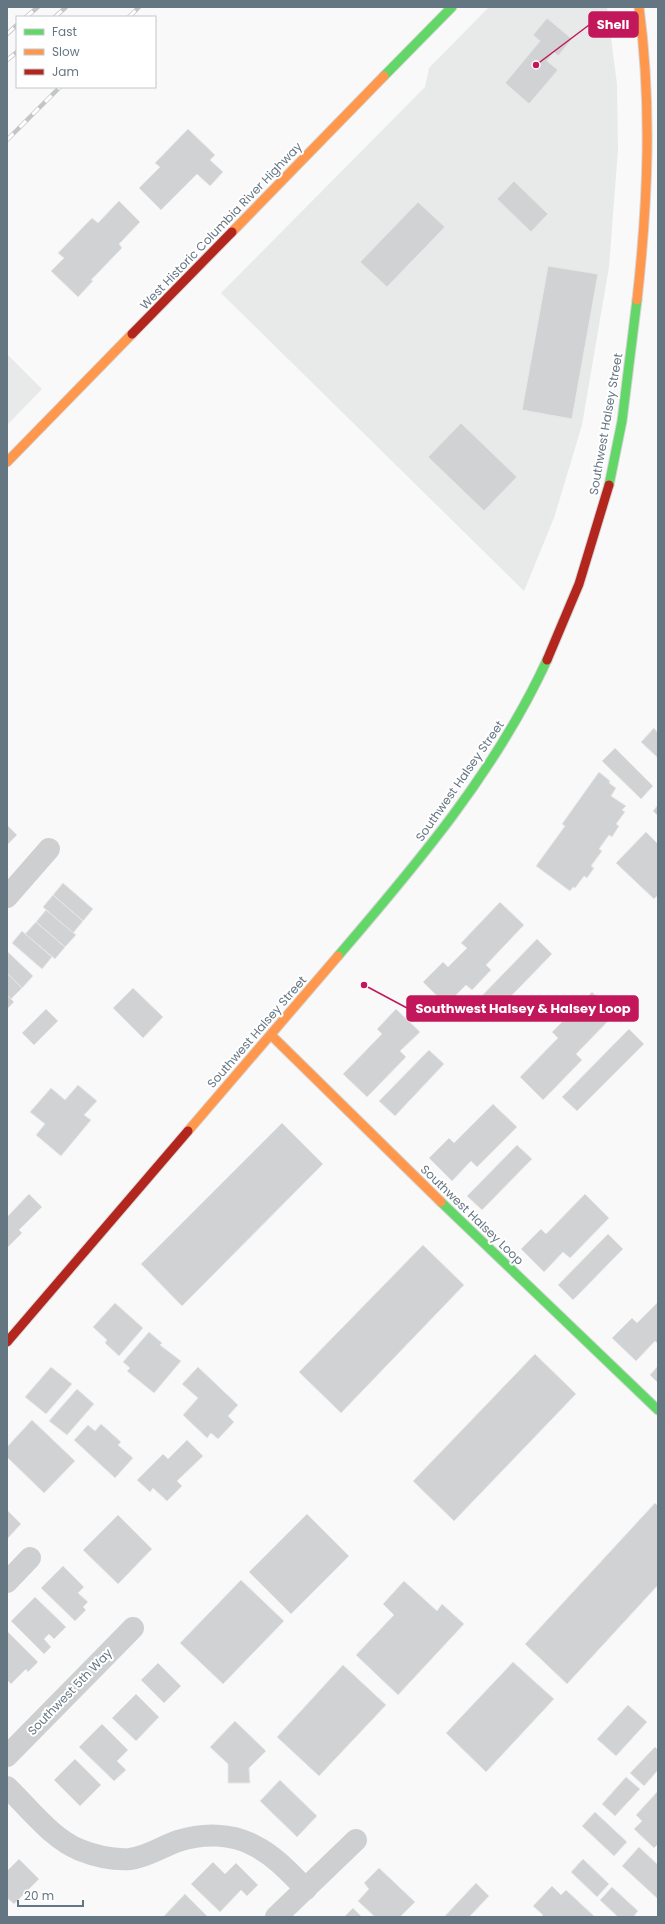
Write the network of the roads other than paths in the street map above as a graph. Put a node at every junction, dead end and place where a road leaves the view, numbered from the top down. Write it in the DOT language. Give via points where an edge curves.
graph roads {
  1 [pos="452,7"];
  2 [pos="639,7"];
  3 [pos="7,462"];
  4 [pos="49,849"];
  5 [pos="7,897"];
  6 [pos="271,1035"];
  7 [pos="9,1335"];
  8 [pos="658,1410"];
  9 [pos="30,1558"];
  10 [pos="7,1582"];
  11 [pos="133,1628"];
  12 [pos="7,1756"];
  13 [pos="7,1787"];
  14 [pos="356,1840"];
  15 [pos="306,1889"];
  16 [pos="276,1917"];
  1 -- 3 [label="street, West Historic Columbia River Highway"];
  2 -- 6 [label="street, Southwest Halsey Street" via="649,159 641,272 630,366 608,489 578,588 529,697 510,733 474,786 396,888"];
  4 -- 5 [label="street"];
  6 -- 7 [label="street, Southwest Halsey Street"];
  6 -- 8 [label="street, Southwest Halsey Loop"];
  9 -- 10 [label="street"];
  11 -- 12 [label="street, Southwest 5th Way"];
  13 -- 15 [label="street" via="57,1836 80,1850 104,1857 131,1859 178,1841 200,1836 231,1837 254,1845 275,1858"];
  14 -- 15 [label="street"];
  15 -- 16 [label="street"];
}
